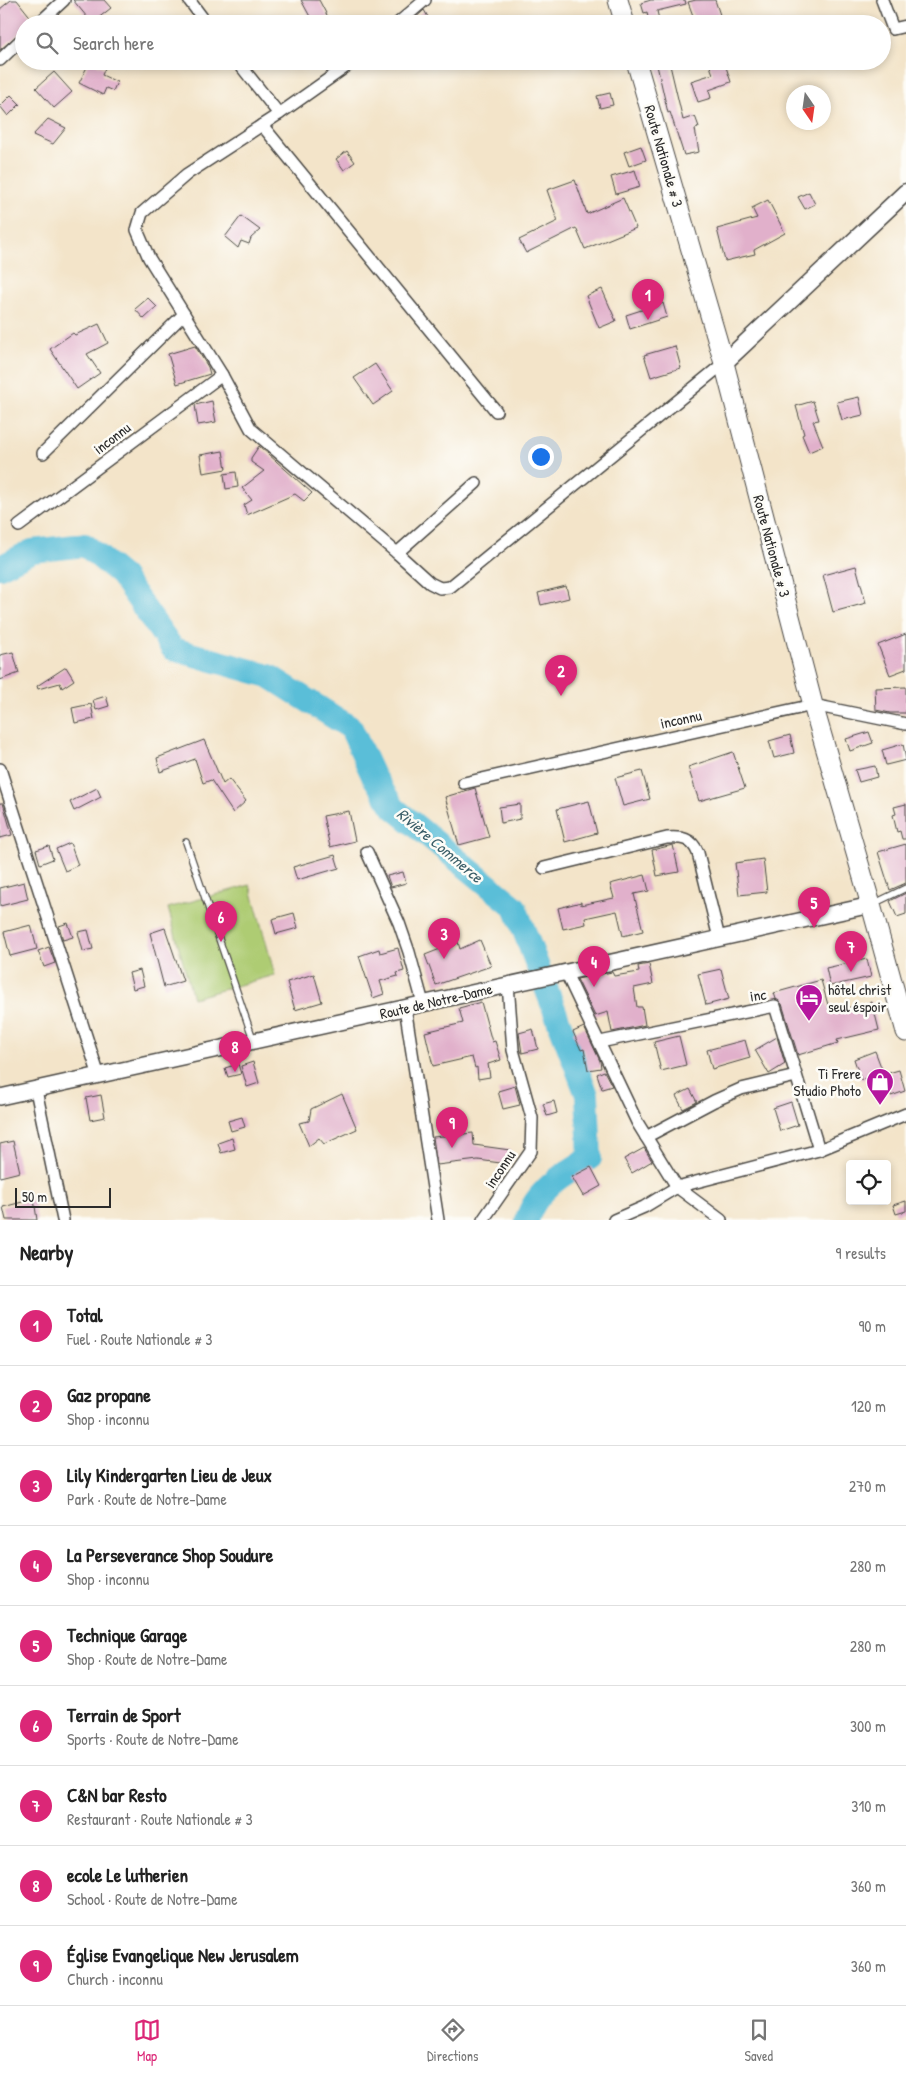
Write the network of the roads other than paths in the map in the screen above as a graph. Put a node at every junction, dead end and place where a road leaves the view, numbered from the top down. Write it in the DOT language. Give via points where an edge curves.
graph roads {
  1 [pos="64,0"];
  2 [pos="189,0"];
  3 [pos="425,0"];
  4 [pos="618,0"];
  5 [pos="882,0"];
  6 [pos="48,15"];
  7 [pos="200,15"];
  8 [pos="408,15"];
  9 [pos="622,15"];
  10 [pos="888,15"];
  11 [pos="891,24"];
  12 [pos="906,26"];
  13 [pos="15,46"];
  14 [pos="0,60"];
  15 [pos="244,70"];
  16 [pos="341,70"];
  17 [pos="639,70"];
  18 [pos="278,114"];
  19 [pos="262,125"];
  20 [pos="906,192"];
  21 [pos="184,314"];
  22 [pos="724,363"];
  23 [pos="222,375"];
  24 [pos="496,411"];
  25 [pos="43,453"];
  26 [pos="476,484"];
  27 [pos="19,526"];
  28 [pos="397,553"];
  29 [pos="813,706"];
  30 [pos="906,724"];
  31 [pos="0,769"];
  32 [pos="464,783"];
  33 [pos="186,842"];
  34 [pos="367,852"];
  35 [pos="544,868"];
  36 [pos="906,888"];
  37 [pos="872,905"];
  38 [pos="719,938"];
  39 [pos="558,973"];
  40 [pos="514,983"];
  41 [pos="900,983"];
  42 [pos="423,1003"];
  43 [pos="405,1007"];
  44 [pos="906,1032"];
  45 [pos="254,1041"];
  46 [pos="600,1042"];
  47 [pos="99,1076"];
  48 [pos="796,1076"];
  49 [pos="36,1090"];
  50 [pos="0,1098"];
  51 [pos="906,1114"];
  52 [pos="646,1137"];
  53 [pos="819,1150"];
  54 [pos="677,1187"];
  55 [pos="63,1220"];
  56 [pos="438,1220"];
  57 [pos="483,1220"];
  58 [pos="614,1220"];
  59 [pos="721,1220"];
  1 -- 6 [label="street"];
  2 -- 7 [label="street"];
  3 -- 8 [label="street"];
  4 -- 9 [label="main road"];
  5 -- 10 [label="street"];
  11 -- 12 [label="street" via="893,29"];
  13 -- 14 [label="street"];
  15 -- 18 [label="street"];
  16 -- 18 [label="street"];
  17 -- 22 [label="main road, Route Nationale # 3"];
  18 -- 19 [label="street"];
  19 -- 21 [label="street" via="187,174 142,213 137,230 148,258"];
  19 -- 24 [label="street"];
  20 -- 22 [label="main road"];
  21 -- 23 [label="street"];
  21 -- 25 [label="street"];
  22 -- 28 [label="street" via="450,587 430,584"];
  22 -- 29 [label="main road, Route Nationale # 3"];
  23 -- 27 [label="street, inconnu"];
  23 -- 28 [label="street" via="251,429"];
  26 -- 28 [label="street"];
  29 -- 30 [label="street, inconnu"];
  29 -- 32 [label="street, inconnu"];
  29 -- 37 [label="main road, Route Nationale # 3"];
  31 -- 47 [label="street"];
  33 -- 45 [label="lane"];
  34 -- 42 [label="street" via="404,937"];
  35 -- 38 [label="street" via="667,838 688,840 698,853"];
  36 -- 37 [label="lane"];
  37 -- 38 [label="street, Route de Notre-Dame"];
  37 -- 41 [label="main road, Route Nationale # 3"];
  38 -- 39 [label="street, Route de Notre-Dame"];
  39 -- 40 [label="street, Route de Notre-Dame"];
  39 -- 46 [label="street"];
  40 -- 42 [label="street, Route de Notre-Dame"];
  40 -- 57 [label="street, inconnu" via="513,1050 532,1118 531,1151"];
  41 -- 44 [label="main road, Route Nationale # 3"];
  42 -- 43 [label="street, Route de Notre-Dame"];
  43 -- 45 [label="street, Route de Notre-Dame"];
  43 -- 56 [label="street"];
  45 -- 47 [label="street, Route de Notre-Dame"];
  46 -- 48 [label="street, inc" via="775,1006"];
  46 -- 52 [label="street"];
  47 -- 49 [label="street, Route de Notre-Dame"];
  48 -- 52 [label="street" via="741,1089"];
  48 -- 53 [label="street, inc"];
  49 -- 50 [label="street, Route de Notre-Dame"];
  49 -- 55 [label="street"];
  51 -- 53 [label="street"];
  52 -- 54 [label="street"];
  53 -- 54 [label="street"];
  54 -- 58 [label="street"];
  54 -- 59 [label="street"];
}
